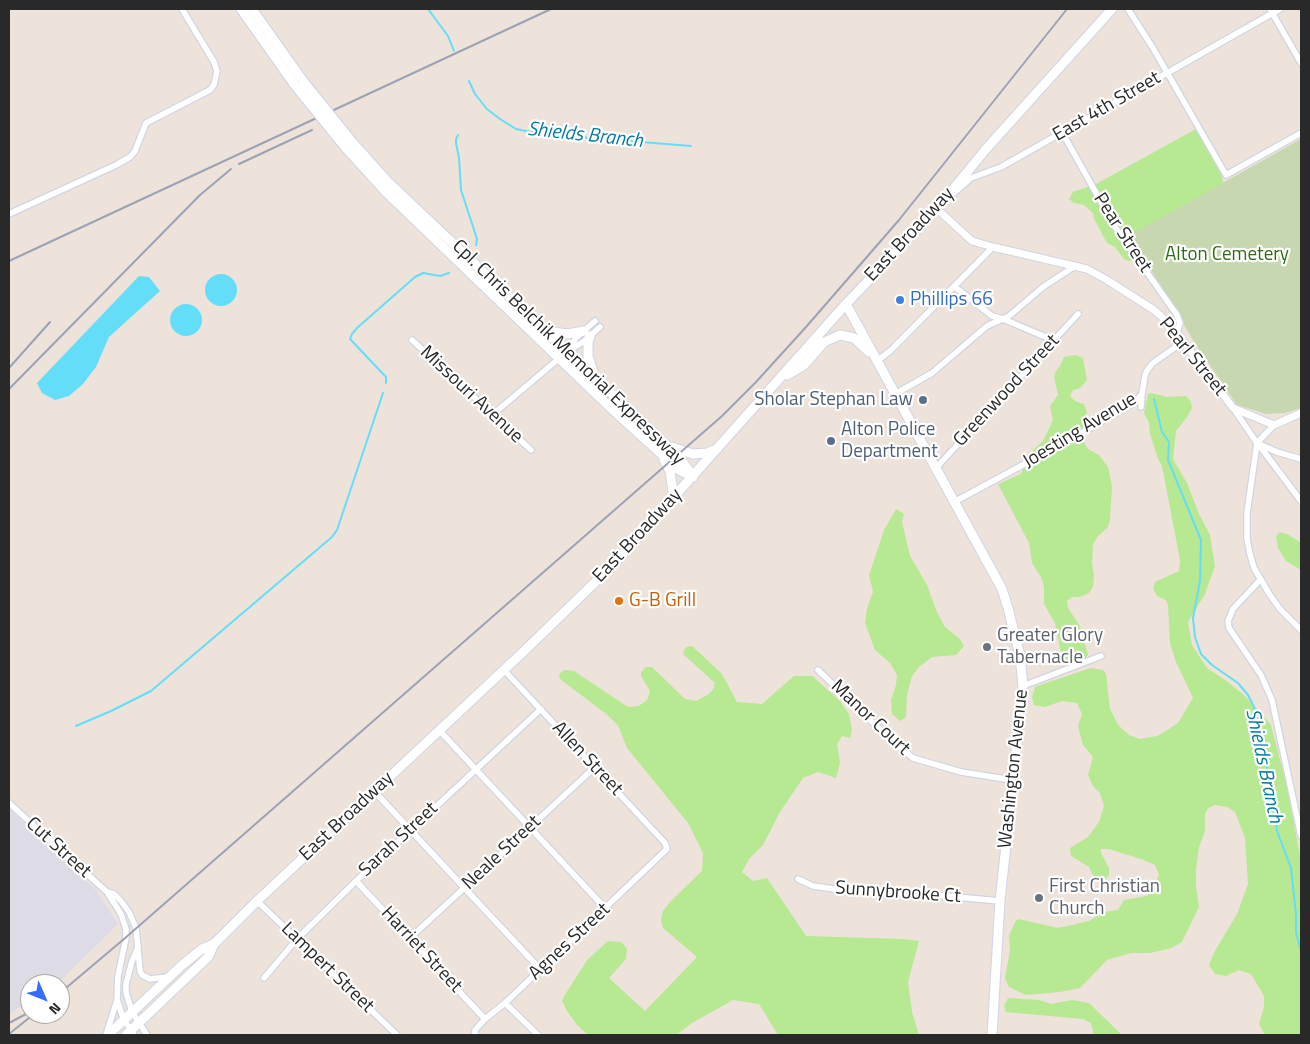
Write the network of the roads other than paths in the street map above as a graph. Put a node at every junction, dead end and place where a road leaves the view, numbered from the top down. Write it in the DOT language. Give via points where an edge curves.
graph roads {
  1 [pos="182,9"];
  2 [pos="241,9"];
  3 [pos="252,9"];
  4 [pos="1112,9"];
  5 [pos="1128,9"];
  6 [pos="1280,9"];
  7 [pos="1271,11"];
  8 [pos="1301,63"];
  9 [pos="1167,73"];
  10 [pos="298,82"];
  11 [pos="1062,132"];
  12 [pos="1301,133"];
  13 [pos="349,145"];
  14 [pos="937,209"];
  15 [pos="9,214"];
  16 [pos="993,248"];
  17 [pos="1075,266"];
  18 [pos="954,287"];
  19 [pos="846,304"];
  20 [pos="1078,314"];
  21 [pos="1003,319"];
  22 [pos="595,321"];
  23 [pos="600,327"];
  24 [pos="546,330"];
  25 [pos="1177,332"];
  26 [pos="587,333"];
  27 [pos="412,340"];
  28 [pos="1055,341"];
  29 [pos="1184,341"];
  30 [pos="568,350"];
  31 [pos="559,358"];
  32 [pos="877,361"];
  33 [pos="596,377"];
  34 [pos="779,380"];
  35 [pos="895,394"];
  36 [pos="1142,394"];
  37 [pos="1141,407"];
  38 [pos="1233,408"];
  39 [pos="1301,413"];
  40 [pos="492,415"];
  41 [pos="1274,425"];
  42 [pos="1257,443"];
  43 [pos="666,445"];
  44 [pos="717,449"];
  45 [pos="531,450"];
  46 [pos="660,453"];
  47 [pos="1301,459"];
  48 [pos="936,468"];
  49 [pos="693,477"];
  50 [pos="674,498"];
  51 [pos="1301,501"];
  52 [pos="954,502"];
  53 [pos="1260,580"];
  54 [pos="1301,630"];
  55 [pos="1101,656"];
  56 [pos="504,670"];
  57 [pos="818,670"];
  58 [pos="1023,686"];
  59 [pos="541,709"];
  60 [pos="439,730"];
  61 [pos="595,768"];
  62 [pos="476,769"];
  63 [pos="1012,780"];
  64 [pos="374,791"];
  65 [pos="9,803"];
  66 [pos="530,827"];
  67 [pos="410,830"];
  68 [pos="1301,836"];
  69 [pos="667,849"];
  70 [pos="798,879"];
  71 [pos="356,881"];
  72 [pos="465,888"];
  73 [pos="107,892"];
  74 [pos="257,901"];
  75 [pos="1000,901"];
  76 [pos="605,908"];
  77 [pos="410,938"];
  78 [pos="297,939"];
  79 [pos="214,944"];
  80 [pos="138,948"];
  81 [pos="540,968"];
  82 [pos="170,976"];
  83 [pos="264,978"];
  84 [pos="117,1000"];
  85 [pos="505,1002"];
  86 [pos="135,1017"];
  87 [pos="486,1020"];
  88 [pos="128,1029"];
  89 [pos="107,1035"];
  90 [pos="147,1035"];
  91 [pos="397,1035"];
  92 [pos="475,1035"];
  93 [pos="538,1035"];
  94 [pos="992,1035"];
  1 -- 15 [label="street" via="214,62 216,80 210,90 146,123 135,151 116,166"];
  2 -- 10 [label="main road, Cpl. Chris Belchik Memorial Expressway"];
  3 -- 10 [label="main road, Cpl. Chris Belchik Memorial Expressway"];
  4 -- 14 [label="main road, East Broadway" via="986,149"];
  5 -- 9 [label="street"];
  6 -- 7 [label="street, East 4th Street"];
  7 -- 8 [label="street"];
  7 -- 9 [label="street, East 4th Street"];
  9 -- 11 [label="street, East 4th Street"];
  9 -- 12 [label="street" via="1226,175"];
  10 -- 13 [label="main road, Cpl. Chris Belchik Memorial Expressway, bridge"];
  11 -- 14 [label="street, East 4th Street" via="993,171 971,178"];
  11 -- 25 [label="street, Pear Street" via="1115,227 1177,315 1180,323"];
  13 -- 24 [label="main road, Cpl. Chris Belchik Memorial Expressway"];
  13 -- 31 [label="main road, Cpl. Chris Belchik Memorial Expressway" via="386,192"];
  14 -- 16 [label="street, Pearl Street" via="972,241"];
  14 -- 19 [label="main road, East Broadway"];
  16 -- 17 [label="street, Pearl Street"];
  16 -- 18 [label="street"];
  17 -- 21 [label="street"];
  17 -- 25 [label="street, Pearl Street" via="1094,272 1154,310"];
  18 -- 21 [label="street" via="992,316"];
  18 -- 32 [label="street"];
  19 -- 32 [label="main road, Washington Avenue"];
  19 -- 34 [label="main road, East Broadway"];
  20 -- 28 [label="street, Greenwood Street"];
  21 -- 28 [label="street"];
  21 -- 35 [label="street" via="987,326 932,374"];
  22 -- 26 [label="street"];
  23 -- 26 [label="street"];
  24 -- 26 [label="main road"];
  24 -- 30 [label="main road, Cpl. Chris Belchik Memorial Expressway"];
  25 -- 29 [label="street, Pearl Street"];
  26 -- 30 [label="street"];
  26 -- 33 [label="main road" via="588,356"];
  27 -- 40 [label="street, Missouri Avenue"];
  28 -- 48 [label="street, Greenwood Street"];
  29 -- 36 [label="street, Joesting Avenue" via="1148,369"];
  29 -- 38 [label="street, Pearl Street"];
  30 -- 31 [label="street"];
  30 -- 33 [label="main road, Cpl. Chris Belchik Memorial Expressway"];
  31 -- 40 [label="street"];
  31 -- 46 [label="main road, Cpl. Chris Belchik Memorial Expressway"];
  32 -- 34 [label="main road" via="854,338 840,335 824,342 804,365"];
  32 -- 35 [label="main road, Washington Avenue"];
  33 -- 43 [label="main road, Cpl. Chris Belchik Memorial Expressway"];
  34 -- 44 [label="main road, East Broadway"];
  35 -- 48 [label="main road, Washington Avenue"];
  36 -- 37 [label="street"];
  36 -- 52 [label="street, Joesting Avenue" via="1080,434"];
  38 -- 41 [label="street"];
  38 -- 42 [label="street, Pearl Street"];
  39 -- 41 [label="street"];
  40 -- 45 [label="street, Missouri Avenue"];
  41 -- 42 [label="street"];
  42 -- 47 [label="street"];
  42 -- 51 [label="street, Pearl Street"];
  42 -- 53 [label="street" via="1246,524 1250,554"];
  43 -- 44 [label="main road" via="693,454"];
  43 -- 49 [label="main road, Cpl. Chris Belchik Memorial Expressway"];
  44 -- 49 [label="main road, East Broadway"];
  46 -- 49 [label="main road, Cpl. Chris Belchik Memorial Expressway" via="679,470"];
  46 -- 50 [label="main road" via="670,471"];
  48 -- 52 [label="main road, Washington Avenue"];
  49 -- 50 [label="main road, East Broadway"];
  50 -- 56 [label="main road, East Broadway" via="614,564"];
  52 -- 58 [label="main road, Washington Avenue" via="1002,589 1020,656"];
  53 -- 54 [label="street" via="1280,609"];
  53 -- 68 [label="street" via="1233,608 1228,621 1230,632 1250,657 1272,700"];
  55 -- 58 [label="street"];
  56 -- 59 [label="street, Allen Street"];
  56 -- 60 [label="main road, East Broadway"];
  57 -- 63 [label="street, Manor Court" via="913,758 961,772"];
  58 -- 63 [label="main road, Washington Avenue"];
  59 -- 61 [label="street, Allen Street"];
  59 -- 62 [label="street, Sarah Street"];
  60 -- 62 [label="street"];
  60 -- 64 [label="main road, East Broadway"];
  61 -- 66 [label="street, Neale Street"];
  61 -- 69 [label="street, Allen Street"];
  62 -- 66 [label="street"];
  62 -- 67 [label="street, Sarah Street"];
  63 -- 75 [label="main road, Washington Avenue"];
  64 -- 67 [label="street"];
  64 -- 74 [label="main road, East Broadway"];
  65 -- 73 [label="street, Cut Street"];
  66 -- 72 [label="street, Neale Street"];
  66 -- 76 [label="street"];
  67 -- 71 [label="street, Sarah Street"];
  67 -- 72 [label="street"];
  69 -- 76 [label="street, Agnes Street"];
  70 -- 75 [label="street, Sunnybrooke Ct" via="813,886 856,892"];
  71 -- 77 [label="street, Harriet Street"];
  71 -- 78 [label="street, Sarah Street"];
  72 -- 77 [label="street, Neale Street"];
  72 -- 81 [label="street"];
  73 -- 80 [label="street, Cut Street" via="114,894 129,912 136,928"];
  73 -- 84 [label="street, Cut Street" via="126,929"];
  74 -- 78 [label="street, Lampert Street"];
  74 -- 79 [label="main road, East Broadway"];
  75 -- 94 [label="main road, Washington Avenue"];
  76 -- 81 [label="street, Agnes Street"];
  77 -- 87 [label="street, Harriet Street"];
  78 -- 83 [label="street, Sarah Street"];
  78 -- 91 [label="street, Lampert Street"];
  79 -- 82 [label="main road, East Broadway"];
  79 -- 86 [label="main road, East Broadway" via="208,957"];
  80 -- 82 [label="street, Cut Street" via="142,975 155,980"];
  80 -- 86 [label="street, Cut Street" via="126,984"];
  81 -- 85 [label="street, Agnes Street"];
  82 -- 86 [label="main road, East Broadway"];
  84 -- 88 [label="street, Cut Street"];
  84 -- 89 [label="street"];
  85 -- 87 [label="street, Agnes Street"];
  85 -- 93 [label="street"];
  86 -- 88 [label="main road, East Broadway"];
  86 -- 90 [label="street"];
  87 -- 92 [label="street, Agnes Street" via="475,1030"];
  88 -- 89 [label="main road, East Broadway"];
}
